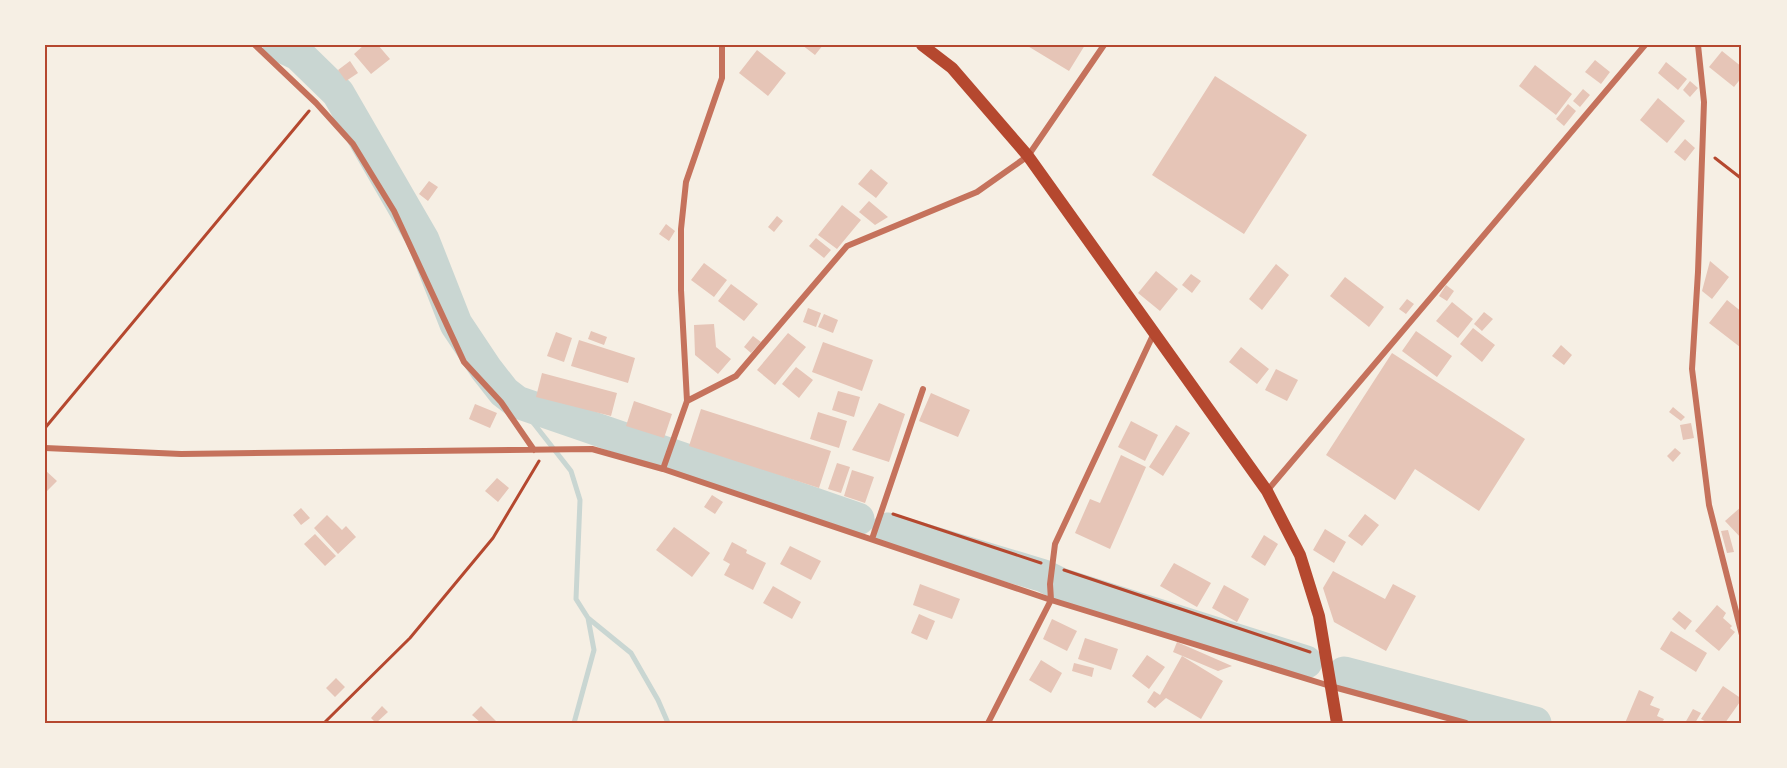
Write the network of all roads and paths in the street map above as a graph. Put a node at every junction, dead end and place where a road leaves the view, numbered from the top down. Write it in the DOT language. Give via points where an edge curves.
graph roads {
  1 [pos="255,45"];
  2 [pos="722,45"];
  3 [pos="922,45"];
  4 [pos="1104,45"];
  5 [pos="1644,45"];
  6 [pos="1698,45"];
  7 [pos="316,103"];
  8 [pos="1702,148"];
  9 [pos="1028,156"];
  10 [pos="1742,179"];
  11 [pos="1154,333"];
  12 [pos="923,389"];
  13 [pos="687,401"];
  14 [pos="45,428"];
  15 [pos="45,448"];
  16 [pos="534,450"];
  17 [pos="548,450"];
  18 [pos="663,469"];
  19 [pos="1267,491"];
  20 [pos="882,510"];
  21 [pos="872,539"];
  22 [pos="1052,569"];
  23 [pos="1051,600"];
  24 [pos="1742,635"];
  25 [pos="1310,652"];
  26 [pos="1330,686"];
  27 [pos="324,723"];
  28 [pos="988,723"];
  29 [pos="1336,723"];
  30 [pos="1466,723"];
  1 -- 7 [label="street"];
  2 -- 13 [label="street" via="722,78 686,182 681,229"];
  3 -- 9 [label="main road" via="952,68"];
  4 -- 9 [label="street"];
  5 -- 19 [label="street"];
  6 -- 8 [label="street" via="1704,102"];
  7 -- 14 [label="path"];
  7 -- 16 [label="street" via="352,144 394,212 464,362 501,402"];
  8 -- 10 [label="path"];
  8 -- 24 [label="street" via="1692,369 1709,505"];
  9 -- 11 [label="main road"];
  9 -- 13 [label="street" via="977,192 847,246 736,376"];
  11 -- 19 [label="main road"];
  11 -- 22 [label="street" via="1055,544"];
  12 -- 20 [label="street"];
  13 -- 18 [label="street"];
  15 -- 16 [label="street" via="182,453"];
  16 -- 17 [label="street"];
  17 -- 18 [label="street" via="592,449"];
  17 -- 27 [label="path" via="493,538 410,638"];
  18 -- 21 [label="street"];
  19 -- 26 [label="main road" via="1300,555 1319,616"];
  20 -- 21 [label="street"];
  20 -- 22 [label="path"];
  21 -- 23 [label="street"];
  22 -- 23 [label="street"];
  22 -- 25 [label="path"];
  23 -- 26 [label="street"];
  23 -- 28 [label="street"];
  26 -- 29 [label="main road"];
  26 -- 30 [label="street"];
}
